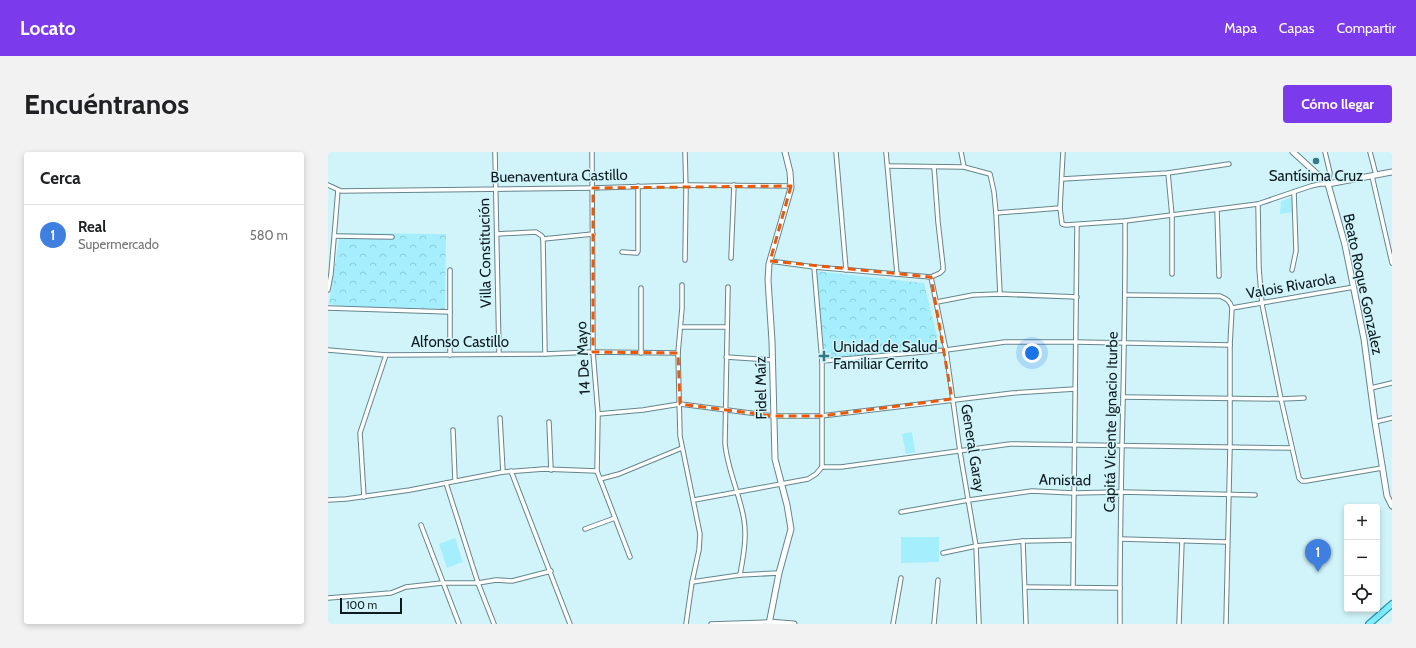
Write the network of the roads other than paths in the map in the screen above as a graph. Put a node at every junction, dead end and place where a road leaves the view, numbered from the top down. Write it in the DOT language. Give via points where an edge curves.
graph roads {
  1 [pos="495,152"];
  2 [pos="592,152"];
  3 [pos="685,152"];
  4 [pos="784,152"];
  5 [pos="836,152"];
  6 [pos="886,152"];
  7 [pos="961,152"];
  8 [pos="1063,152"];
  9 [pos="1293,152"];
  10 [pos="1325,152"];
  11 [pos="1370,152"];
  12 [pos="1229,164"];
  13 [pos="888,166"];
  14 [pos="934,167"];
  15 [pos="964,167"];
  16 [pos="1392,172"];
  17 [pos="1168,173"];
  18 [pos="1374,176"];
  19 [pos="1062,179"];
  20 [pos="1328,184"];
  21 [pos="328,185"];
  22 [pos="686,185"];
  23 [pos="734,185"];
  24 [pos="638,186"];
  25 [pos="791,186"];
  26 [pos="593,188"];
  27 [pos="496,189"];
  28 [pos="338,190"];
  29 [pos="1294,192"];
  30 [pos="1258,204"];
  31 [pos="1060,208"];
  32 [pos="1218,210"];
  33 [pos="996,213"];
  34 [pos="1172,216"];
  35 [pos="1125,221"];
  36 [pos="1077,225"];
  37 [pos="497,234"];
  38 [pos="593,234"];
  39 [pos="334,236"];
  40 [pos="392,237"];
  41 [pos="543,239"];
  42 [pos="622,252"];
  43 [pos="731,258"];
  44 [pos="685,260"];
  45 [pos="770,261"];
  46 [pos="1392,263"];
  47 [pos="814,267"];
  48 [pos="450,270"];
  49 [pos="846,270"];
  50 [pos="1292,270"];
  51 [pos="330,274"];
  52 [pos="897,274"];
  53 [pos="1172,274"];
  54 [pos="1219,276"];
  55 [pos="932,277"];
  56 [pos="682,285"];
  57 [pos="728,287"];
  58 [pos="1354,287"];
  59 [pos="640,288"];
  60 [pos="328,290"];
  61 [pos="1000,294"];
  62 [pos="1125,295"];
  63 [pos="1077,297"];
  64 [pos="937,302"];
  65 [pos="1262,304"];
  66 [pos="328,308"];
  67 [pos="1232,308"];
  68 [pos="450,312"];
  69 [pos="681,327"];
  70 [pos="727,328"];
  71 [pos="1076,342"];
  72 [pos="1125,343"];
  73 [pos="1230,345"];
  74 [pos="328,350"];
  75 [pos="946,350"];
  76 [pos="593,352"];
  77 [pos="641,353"];
  78 [pos="678,353"];
  79 [pos="386,354"];
  80 [pos="499,354"];
  81 [pos="545,354"];
  82 [pos="450,355"];
  83 [pos="726,357"];
  84 [pos="772,360"];
  85 [pos="822,361"];
  86 [pos="1392,383"];
  87 [pos="1371,388"];
  88 [pos="1075,390"];
  89 [pos="1123,397"];
  90 [pos="1304,398"];
  91 [pos="952,399"];
  92 [pos="1230,399"];
  93 [pos="1281,399"];
  94 [pos="680,404"];
  95 [pos="726,410"];
  96 [pos="598,414"];
  97 [pos="773,416"];
  98 [pos="821,416"];
  99 [pos="500,418"];
  100 [pos="1392,418"];
  101 [pos="549,422"];
  102 [pos="1375,422"];
  103 [pos="453,430"];
  104 [pos="1075,444"];
  105 [pos="1123,445"];
  106 [pos="1230,447"];
  107 [pos="682,448"];
  108 [pos="1292,448"];
  109 [pos="960,452"];
  110 [pos="822,467"];
  111 [pos="1382,468"];
  112 [pos="551,470"];
  113 [pos="511,471"];
  114 [pos="597,471"];
  115 [pos="503,472"];
  116 [pos="600,479"];
  117 [pos="455,480"];
  118 [pos="782,482"];
  119 [pos="446,483"];
  120 [pos="738,491"];
  121 [pos="1122,492"];
  122 [pos="1074,493"];
  123 [pos="1228,494"];
  124 [pos="1254,495"];
  125 [pos="364,497"];
  126 [pos="328,500"];
  127 [pos="694,500"];
  128 [pos="969,500"];
  129 [pos="1392,506"];
  130 [pos="902,512"];
  131 [pos="615,518"];
  132 [pos="420,525"];
  133 [pos="585,529"];
  134 [pos="1120,539"];
  135 [pos="1024,540"];
  136 [pos="1073,540"];
  137 [pos="1182,541"];
  138 [pos="1227,542"];
  139 [pos="976,546"];
  140 [pos="943,553"];
  141 [pos="630,557"];
  142 [pos="550,571"];
  143 [pos="779,573"];
  144 [pos="740,575"];
  145 [pos="902,578"];
  146 [pos="938,580"];
  147 [pos="692,582"];
  148 [pos="442,583"];
  149 [pos="478,583"];
  150 [pos="1025,587"];
  151 [pos="1073,587"];
  152 [pos="1120,588"];
  153 [pos="328,598"];
  154 [pos="1392,604"];
  155 [pos="769,623"];
  156 [pos="459,624"];
  157 [pos="494,624"];
  158 [pos="570,624"];
  159 [pos="686,624"];
  160 [pos="711,624"];
  161 [pos="794,624"];
  162 [pos="893,624"];
  163 [pos="934,624"];
  164 [pos="979,624"];
  165 [pos="1026,624"];
  166 [pos="1120,624"];
  167 [pos="1179,624"];
  168 [pos="1226,624"];
  169 [pos="1369,624"];
  1 -- 27 [label="street, Villa Constitución"];
  2 -- 26 [label="street, 14 De Mayo"];
  3 -- 22 [label="street"];
  4 -- 25 [label="street, Fidel Maíz"];
  5 -- 49 [label="street"];
  6 -- 13 [label="street"];
  7 -- 15 [label="street"];
  8 -- 19 [label="street"];
  9 -- 20 [label="street"];
  10 -- 20 [label="street" via="1330,173"];
  11 -- 18 [label="street"];
  12 -- 17 [label="street"];
  13 -- 14 [label="street"];
  13 -- 52 [label="street"];
  14 -- 15 [label="street"];
  14 -- 55 [label="street" via="943,270"];
  15 -- 33 [label="street" via="990,174"];
  16 -- 18 [label="street"];
  17 -- 19 [label="street"];
  17 -- 34 [label="street"];
  18 -- 20 [label="street"];
  18 -- 46 [label="street"];
  19 -- 31 [label="street"];
  20 -- 29 [label="street"];
  20 -- 58 [label="street, Beato Roque Gonzalez"];
  21 -- 28 [label="street, Buenaventura Castillo"];
  22 -- 23 [label="street, Buenaventura Castillo"];
  22 -- 24 [label="street, Buenaventura Castillo"];
  22 -- 44 [label="street"];
  23 -- 25 [label="street, Buenaventura Castillo"];
  23 -- 43 [label="street"];
  24 -- 26 [label="street, Buenaventura Castillo"];
  24 -- 42 [label="street" via="638,251"];
  25 -- 45 [label="street, Fidel Maíz"];
  26 -- 27 [label="street, Buenaventura Castillo"];
  26 -- 38 [label="street, 14 De Mayo"];
  27 -- 28 [label="street, Buenaventura Castillo"];
  27 -- 37 [label="street, Villa Constitución"];
  28 -- 39 [label="street"];
  29 -- 30 [label="street"];
  29 -- 50 [label="street" via="1296,251"];
  30 -- 32 [label="street"];
  30 -- 65 [label="street"];
  31 -- 33 [label="street"];
  31 -- 36 [label="street" via="1062,224"];
  32 -- 34 [label="street"];
  32 -- 54 [label="street"];
  33 -- 61 [label="street"];
  34 -- 35 [label="street"];
  34 -- 53 [label="street"];
  35 -- 36 [label="street"];
  35 -- 62 [label="street, Capitá Vicente Ignacio Iturbe"];
  36 -- 63 [label="street"];
  37 -- 41 [label="street" via="536,232"];
  37 -- 80 [label="street, Villa Constitución"];
  38 -- 41 [label="street"];
  38 -- 76 [label="street, 14 De Mayo"];
  39 -- 40 [label="street"];
  39 -- 51 [label="street"];
  41 -- 81 [label="street"];
  45 -- 47 [label="street"];
  45 -- 84 [label="street, Fidel Maíz" via="768,301"];
  47 -- 49 [label="street"];
  47 -- 85 [label="street"];
  48 -- 68 [label="street"];
  49 -- 52 [label="street"];
  51 -- 60 [label="street"];
  52 -- 55 [label="street"];
  55 -- 64 [label="street, General Garay"];
  56 -- 69 [label="street"];
  57 -- 70 [label="street"];
  58 -- 65 [label="street, Valois Rivarola"];
  58 -- 87 [label="street, Beato Roque Gonzalez"];
  59 -- 77 [label="street"];
  61 -- 63 [label="street"];
  61 -- 64 [label="street" via="973,295"];
  62 -- 67 [label="street" via="1220,296 1231,302"];
  62 -- 72 [label="street, Capitá Vicente Ignacio Iturbe"];
  63 -- 71 [label="street"];
  64 -- 75 [label="street, General Garay"];
  65 -- 67 [label="street, Valois Rivarola"];
  65 -- 93 [label="street"];
  66 -- 68 [label="street"];
  67 -- 73 [label="street"];
  68 -- 82 [label="street"];
  69 -- 70 [label="street"];
  69 -- 78 [label="street"];
  70 -- 83 [label="street"];
  71 -- 72 [label="street"];
  71 -- 75 [label="street" via="1005,342"];
  71 -- 88 [label="street"];
  72 -- 73 [label="street"];
  72 -- 89 [label="street, Capitá Vicente Ignacio Iturbe"];
  73 -- 92 [label="street"];
  74 -- 79 [label="street, Alfonso Castillo"];
  75 -- 85 [label="street"];
  75 -- 91 [label="street, General Garay"];
  76 -- 77 [label="street, Alfonso Castillo"];
  76 -- 81 [label="street, Alfonso Castillo"];
  76 -- 96 [label="street, 14 De Mayo"];
  77 -- 78 [label="street, Alfonso Castillo"];
  78 -- 94 [label="street"];
  79 -- 82 [label="street, Alfonso Castillo"];
  79 -- 125 [label="street" via="360,433"];
  80 -- 81 [label="street, Alfonso Castillo"];
  80 -- 82 [label="street, Alfonso Castillo"];
  83 -- 84 [label="street"];
  83 -- 95 [label="street"];
  84 -- 97 [label="street, Fidel Maíz"];
  85 -- 98 [label="street"];
  86 -- 87 [label="street"];
  87 -- 102 [label="street, Beato Roque Gonzalez"];
  88 -- 91 [label="street"];
  88 -- 104 [label="street"];
  89 -- 92 [label="street"];
  89 -- 105 [label="street, Capitá Vicente Ignacio Iturbe"];
  90 -- 93 [label="street"];
  91 -- 98 [label="street"];
  91 -- 109 [label="street, General Garay"];
  92 -- 93 [label="street"];
  92 -- 106 [label="street"];
  93 -- 108 [label="street"];
  94 -- 95 [label="street"];
  94 -- 96 [label="street"];
  94 -- 107 [label="street"];
  95 -- 97 [label="street"];
  95 -- 120 [label="street" via="726,450"];
  96 -- 114 [label="street, 14 De Mayo"];
  97 -- 98 [label="street"];
  97 -- 118 [label="street, Fidel Maíz" via="775,458"];
  98 -- 110 [label="street"];
  99 -- 115 [label="street"];
  100 -- 102 [label="street"];
  101 -- 112 [label="street"];
  102 -- 111 [label="street, Beato Roque Gonzalez"];
  103 -- 117 [label="street"];
  104 -- 105 [label="street"];
  104 -- 109 [label="street" via="1010,444"];
  104 -- 122 [label="street"];
  105 -- 106 [label="street"];
  105 -- 121 [label="street, Capitá Vicente Ignacio Iturbe"];
  106 -- 108 [label="street"];
  106 -- 123 [label="street"];
  107 -- 116 [label="street" via="619,474"];
  107 -- 127 [label="street"];
  108 -- 111 [label="street" via="1299,478 1302,481"];
  109 -- 110 [label="street" via="841,467"];
  109 -- 128 [label="street, General Garay"];
  110 -- 118 [label="street" via="812,477"];
  111 -- 129 [label="street, Beato Roque Gonzalez" via="1387,496"];
  112 -- 113 [label="street"];
  112 -- 114 [label="street"];
  113 -- 115 [label="street"];
  113 -- 142 [label="street"];
  114 -- 116 [label="street, 14 De Mayo"];
  115 -- 117 [label="street"];
  116 -- 131 [label="street, 14 De Mayo"];
  117 -- 119 [label="street"];
  118 -- 120 [label="street"];
  118 -- 143 [label="street, Fidel Maíz" via="791,529"];
  119 -- 125 [label="street"];
  119 -- 149 [label="street"];
  120 -- 127 [label="street"];
  120 -- 144 [label="street" via="744,521"];
  121 -- 122 [label="street, Amistad"];
  121 -- 123 [label="street, Amistad"];
  121 -- 134 [label="street, Capitá Vicente Ignacio Iturbe"];
  122 -- 128 [label="street, Amistad" via="1032,491"];
  122 -- 136 [label="street"];
  123 -- 124 [label="street, Amistad"];
  123 -- 138 [label="street"];
  125 -- 126 [label="street"];
  127 -- 147 [label="street" via="700,542"];
  128 -- 130 [label="street, Amistad"];
  128 -- 139 [label="street, General Garay"];
  131 -- 133 [label="street"];
  131 -- 141 [label="street, 14 De Mayo"];
  132 -- 148 [label="street"];
  134 -- 137 [label="street"];
  134 -- 152 [label="street, Capitá Vicente Ignacio Iturbe"];
  135 -- 136 [label="street"];
  135 -- 139 [label="street"];
  135 -- 150 [label="street"];
  136 -- 151 [label="street"];
  137 -- 138 [label="street"];
  137 -- 167 [label="street"];
  138 -- 168 [label="street"];
  139 -- 140 [label="street"];
  139 -- 164 [label="street, General Garay"];
  142 -- 149 [label="street" via="512,581"];
  142 -- 158 [label="street"];
  143 -- 144 [label="street"];
  143 -- 155 [label="street, Fidel Maíz"];
  144 -- 147 [label="street"];
  145 -- 162 [label="street"];
  146 -- 163 [label="street"];
  147 -- 159 [label="street"];
  148 -- 149 [label="street"];
  148 -- 153 [label="street" via="406,587 391,593"];
  148 -- 156 [label="street"];
  149 -- 157 [label="street"];
  150 -- 151 [label="street"];
  150 -- 165 [label="street"];
  151 -- 152 [label="street"];
  152 -- 166 [label="street, Capitá Vicente Ignacio Iturbe"];
  154 -- 169 [label="main road"];
  155 -- 160 [label="street"];
  155 -- 161 [label="street"];
}
